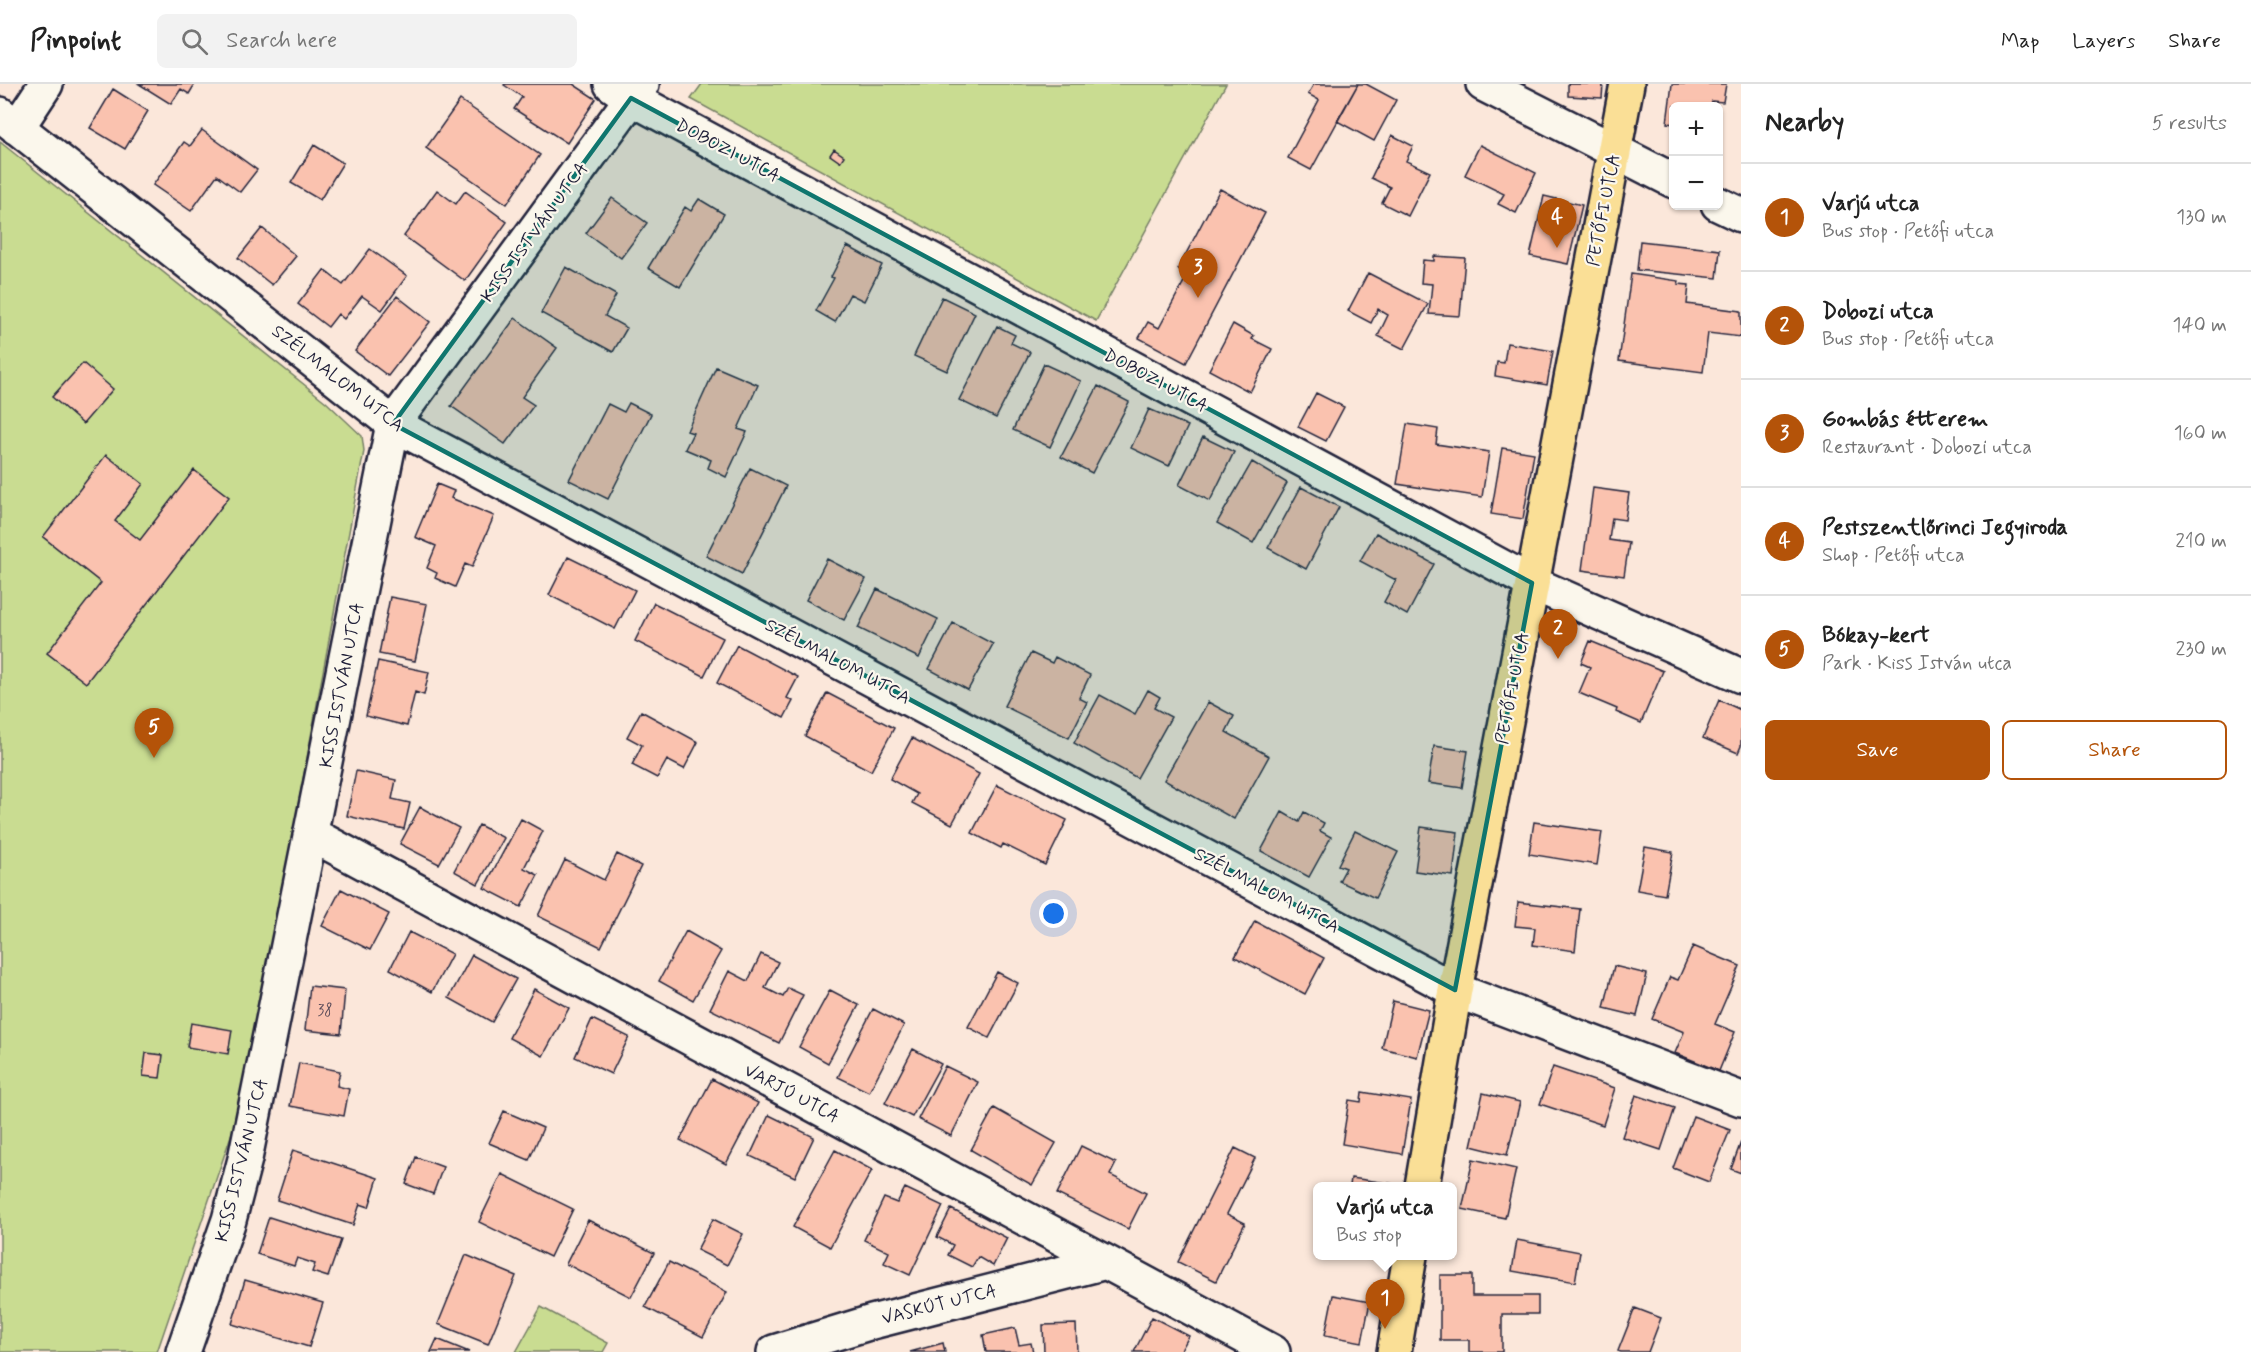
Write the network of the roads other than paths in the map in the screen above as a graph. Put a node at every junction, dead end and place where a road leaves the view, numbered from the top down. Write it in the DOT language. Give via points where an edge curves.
graph roads {
  1 [pos="45,84"];
  2 [pos="1483,84"];
  3 [pos="1627,84"];
  4 [pos="628,89"];
  5 [pos="9,121"];
  6 [pos="1614,152"];
  7 [pos="1669,180"];
  8 [pos="1723,206"];
  9 [pos="1741,215"];
  10 [pos="393,424"];
  11 [pos="1532,583"];
  12 [pos="1741,676"];
  13 [pos="311,834"];
  14 [pos="1455,990"];
  15 [pos="1741,1099"];
  16 [pos="1423,1182"];
  17 [pos="1409,1260"];
  18 [pos="1106,1262"];
  19 [pos="183,1352"];
  20 [pos="774,1352"];
  21 [pos="1273,1352"];
  22 [pos="1394,1352"];
  1 -- 5 [label="street"];
  2 -- 6 [label="street"];
  3 -- 6 [label="main road, PETŐFI UTCA"];
  4 -- 10 [label="street, KISS ISTVÁN UTCA"];
  4 -- 11 [label="street, DOBOZI UTCA"];
  5 -- 10 [label="street, SZÉLMALOM UTCA"];
  6 -- 7 [label="street"];
  6 -- 11 [label="main road, PETŐFI UTCA"];
  8 -- 9 [label="street"];
  10 -- 13 [label="street, KISS ISTVÁN UTCA"];
  10 -- 14 [label="street, SZÉLMALOM UTCA"];
  11 -- 12 [label="street, DOBOZI UTCA"];
  11 -- 14 [label="main road, PETŐFI UTCA"];
  13 -- 18 [label="street, VARJÚ UTCA"];
  13 -- 19 [label="street, KISS ISTVÁN UTCA" via="245,1159 229,1220"];
  14 -- 15 [label="street, SZÉLMALOM UTCA"];
  14 -- 16 [label="main road, PETŐFI UTCA"];
  17 -- 22 [label="main road"];
  18 -- 20 [label="street, VASKÚT UTCA" via="872,1322"];
  18 -- 21 [label="street, VARJÚ UTCA"];
}
